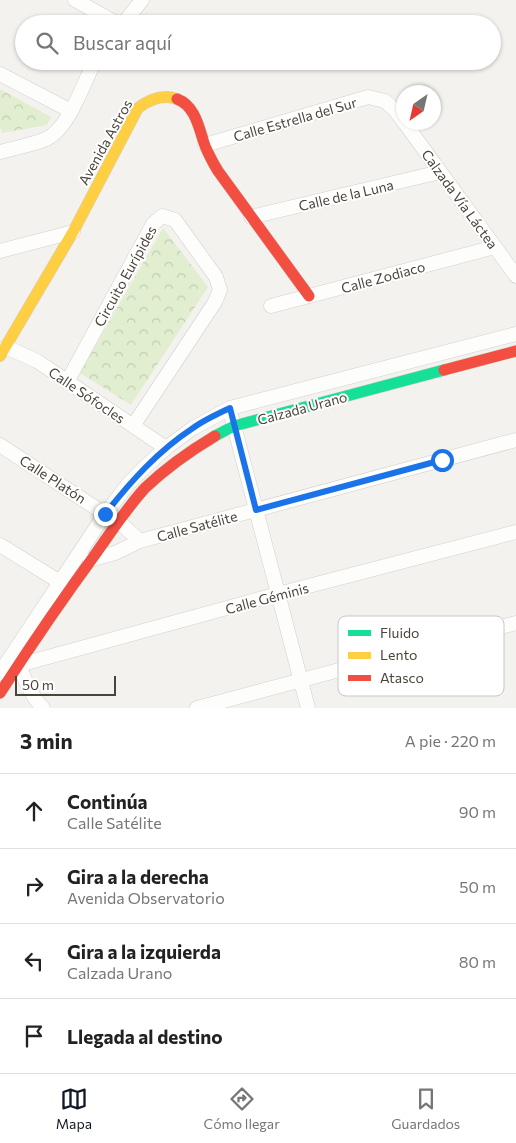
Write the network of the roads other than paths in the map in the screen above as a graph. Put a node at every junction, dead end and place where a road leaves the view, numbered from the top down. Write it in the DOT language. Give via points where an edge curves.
graph roads {
  1 [pos="75,0"];
  2 [pos="142,0"];
  3 [pos="102,15"];
  4 [pos="130,15"];
  5 [pos="91,70"];
  6 [pos="0,74"];
  7 [pos="385,101"];
  8 [pos="71,111"];
  9 [pos="396,111"];
  10 [pos="410,130"];
  11 [pos="205,146"];
  12 [pos="0,152"];
  13 [pos="440,172"];
  14 [pos="251,217"];
  15 [pos="73,232"];
  16 [pos="495,247"];
  17 [pos="0,252"];
  18 [pos="516,276"];
  19 [pos="309,296"];
  20 [pos="271,306"];
  21 [pos="516,334"];
  22 [pos="2,351"];
  23 [pos="516,351"];
  24 [pos="67,382"];
  25 [pos="230,408"];
  26 [pos="133,426"];
  27 [pos="234,426"];
  28 [pos="516,440"];
  29 [pos="0,445"];
  30 [pos="166,448"];
  31 [pos="256,510"];
  32 [pos="105,514"];
  33 [pos="118,521"];
  34 [pos="516,532"];
  35 [pos="140,541"];
  36 [pos="0,545"];
  37 [pos="90,560"];
  38 [pos="60,582"];
  39 [pos="278,594"];
  40 [pos="10,658"];
  41 [pos="338,670"];
  42 [pos="0,673"];
  43 [pos="301,680"];
  44 [pos="0,693"];
  45 [pos="43,708"];
  46 [pos="197,708"];
  47 [pos="308,708"];
  1 -- 3 [label="street"];
  2 -- 4 [label="street"];
  5 -- 8 [label="street"];
  6 -- 8 [label="street"];
  7 -- 9 [label="street, Calzada Vía Láctea"];
  7 -- 11 [label="street, Calle Estrella del Sur" via="368,97"];
  8 -- 12 [label="street" via="58,131 47,139"];
  10 -- 13 [label="street, Calzada Vía Láctea"];
  11 -- 14 [label="street, Avenida Astros" via="211,160"];
  11 -- 15 [label="street, Avenida Astros" via="187,104 169,96 146,102 138,108"];
  13 -- 14 [label="street, Calle de la Luna"];
  13 -- 16 [label="street, Calzada Vía Láctea"];
  14 -- 19 [label="street, Avenida Astros"];
  15 -- 17 [label="street"];
  15 -- 22 [label="street, Avenida Astros"];
  16 -- 18 [label="street, Calzada Vía Láctea"];
  16 -- 19 [label="street, Calle Zodiaco"];
  19 -- 20 [label="street, Calle Zodiaco"];
  21 -- 25 [label="street, Calzada Urano"];
  22 -- 24 [label="street, Calle Sófocles" via="37,361"];
  23 -- 27 [label="street, Calzada Urano"];
  24 -- 26 [label="street, Calle Sófocles"];
  24 -- 26 [label="street, Circuito Eurípides" via="153,224 162,216 175,220 216,277 220,290"];
  25 -- 27 [label="street"];
  25 -- 30 [label="street, Calzada Urano" via="193,428"];
  26 -- 30 [label="street, Calle Sófocles"];
  27 -- 31 [label="street"];
  27 -- 33 [label="street, Calzada Urano" via="179,459 151,482"];
  28 -- 31 [label="street, Calle Satélite"];
  29 -- 32 [label="street, Calle Platón"];
  30 -- 32 [label="street, Calzada Urano" via="129,483"];
  31 -- 35 [label="street, Calle Satélite"];
  31 -- 39 [label="street"];
  32 -- 38 [label="street, Calzada Urano"];
  33 -- 35 [label="street, Calle Satélite"];
  33 -- 37 [label="street, Calzada Urano"];
  34 -- 39 [label="street, Calle Géminis"];
  35 -- 37 [label="street, Calle Satélite"];
  36 -- 38 [label="street"];
  37 -- 40 [label="street, Calzada Urano"];
  38 -- 40 [label="street, Calzada Urano"];
  39 -- 40 [label="street, Calle Géminis"];
  39 -- 43 [label="street"];
  40 -- 42 [label="street, Calzada Urano"];
  40 -- 44 [label="street, Calzada Urano"];
  40 -- 45 [label="street"];
  41 -- 43 [label="street"];
  43 -- 46 [label="street"];
  43 -- 47 [label="street"];
}
